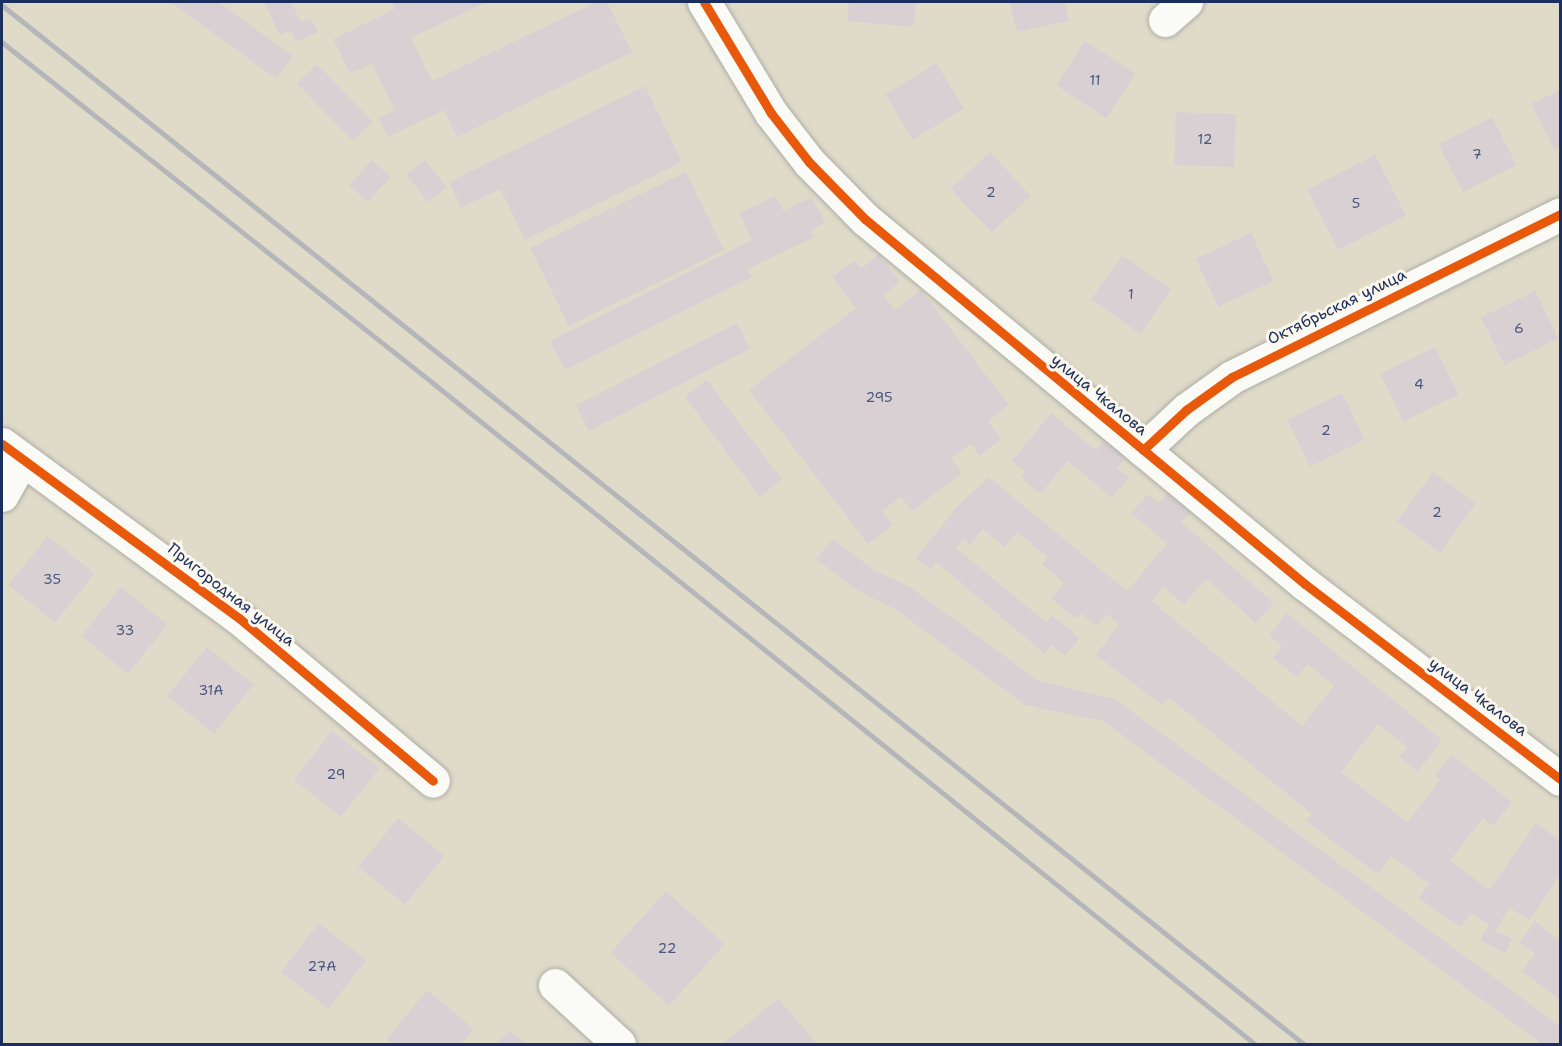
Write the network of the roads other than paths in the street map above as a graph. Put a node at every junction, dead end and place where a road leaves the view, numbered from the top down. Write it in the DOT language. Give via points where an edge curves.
graph roads {
  1 [pos="704,2"];
  2 [pos="1560,214"];
  3 [pos="1143,450"];
  4 [pos="11,453"];
  5 [pos="2,495"];
  6 [pos="1560,779"];
  7 [pos="433,781"];
  8 [pos="555,985"];
  9 [pos="619,1044"];
  1 -- 3 [label="street, улица Чкалова" via="771,113 839,193"];
  2 -- 3 [label="street, Октябрьская улица" via="1232,377 1186,410"];
  3 -- 6 [label="street, улица Чкалова" via="1305,584"];
  4 -- 5 [label="street"];
  4 -- 7 [label="street, Пригородная улица" via="239,618"];
  8 -- 9 [label="street"];
}
